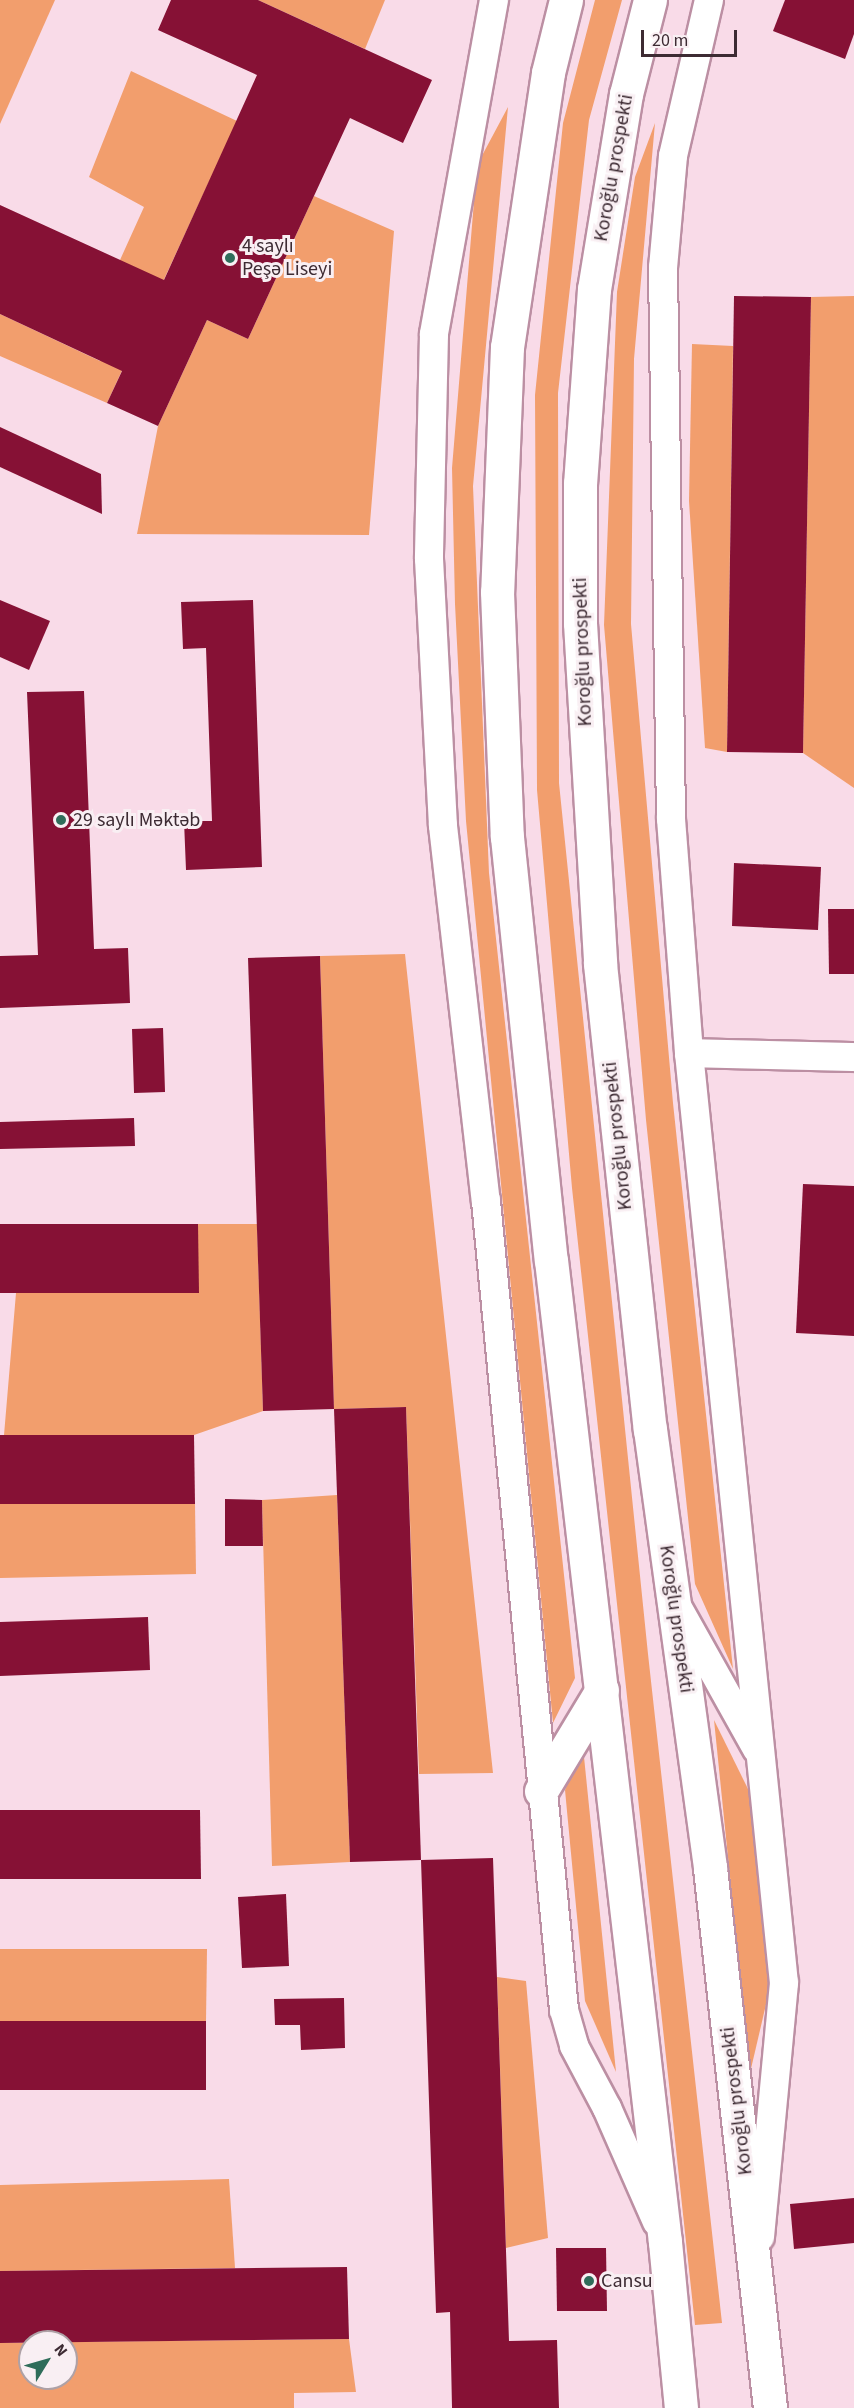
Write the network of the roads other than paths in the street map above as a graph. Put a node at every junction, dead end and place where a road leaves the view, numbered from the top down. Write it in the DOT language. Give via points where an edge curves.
graph roads {
  1 [pos="494,0"];
  2 [pos="566,0"];
  3 [pos="650,0"];
  4 [pos="709,0"];
  5 [pos="689,1053"];
  6 [pos="854,1057"];
  7 [pos="673,1599"];
  8 [pos="602,1690"];
  9 [pos="762,1759"];
  10 [pos="541,1791"];
  11 [pos="665,2241"];
  12 [pos="757,2272"];
  13 [pos="681,2408"];
  14 [pos="770,2408"];
  1 -- 10 [label="street" via="434,334 430,606 443,826 486,1201"];
  2 -- 8 [label="main road" via="548,73 507,347 497,592 507,837"];
  3 -- 7 [label="main road, Koroğlu prospekti" via="626,94 594,290 580,483 580,623 600,964 650,1429"];
  4 -- 5 [label="street" via="673,156 663,267 671,819"];
  5 -- 6 [label="street"];
  5 -- 9 [label="street"];
  7 -- 9 [label="street"];
  7 -- 12 [label="main road, Koroğlu prospekti" via="710,1868"];
  8 -- 10 [label="main road"];
  8 -- 11 [label="main road"];
  9 -- 12 [label="street" via="784,1983"];
  10 -- 11 [label="street" via="564,2010 574,2046 607,2108"];
  11 -- 13 [label="main road"];
  12 -- 14 [label="main road, Koroğlu prospekti"];
}
